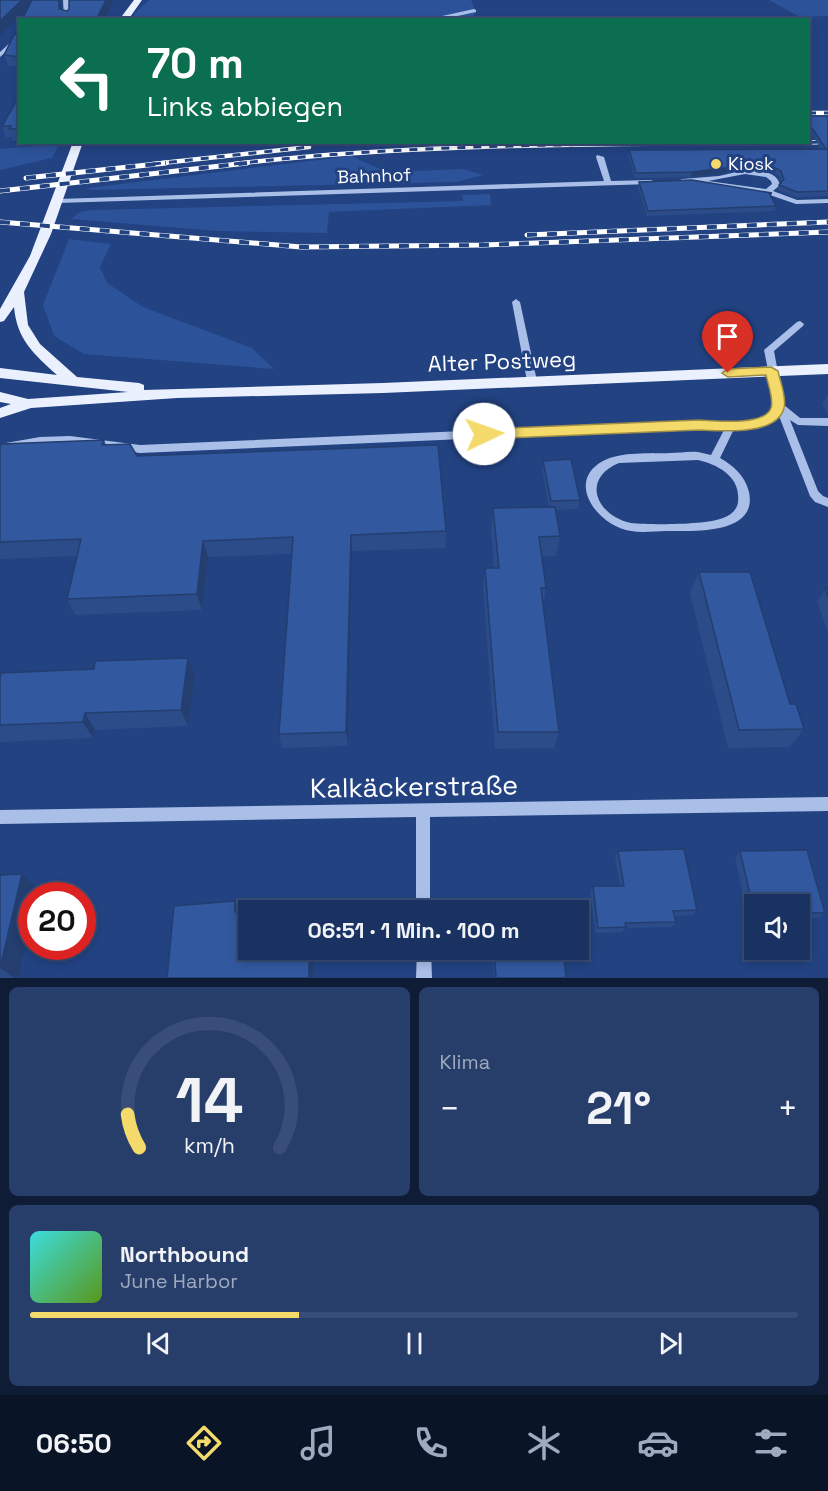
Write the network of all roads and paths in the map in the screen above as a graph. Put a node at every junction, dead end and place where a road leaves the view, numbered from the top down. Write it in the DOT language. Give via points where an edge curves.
graph roads {
  1 [pos="66,0"];
  2 [pos="138,0"];
  3 [pos="67,18"];
  4 [pos="124,18"];
  5 [pos="434,18"];
  6 [pos="467,18"];
  7 [pos="18,42"];
  8 [pos="0,55"];
  9 [pos="77,144"];
  10 [pos="600,157"];
  11 [pos="691,181"];
  12 [pos="662,182"];
  13 [pos="671,182"];
  14 [pos="608,183"];
  15 [pos="768,192"];
  16 [pos="58,201"];
  17 [pos="828,201"];
  18 [pos="19,294"];
  19 [pos="516,302"];
  20 [pos="0,318"];
  21 [pos="800,324"];
  22 [pos="828,369"];
  23 [pos="771,371"];
  24 [pos="0,373"];
  25 [pos="73,381"];
  26 [pos="532,381"];
  27 [pos="177,393"];
  28 [pos="0,398"];
  29 [pos="30,403"];
  30 [pos="779,405"];
  31 [pos="0,413"];
  32 [pos="828,422"];
  33 [pos="730,427"];
  34 [pos="0,448"];
  35 [pos="714,460"];
  36 [pos="828,503"];
  37 [pos="828,804"];
  38 [pos="423,810"];
  39 [pos="0,817"];
  40 [pos="423,900"];
  41 [pos="424,960"];
  42 [pos="424,978"];
  1 -- 3 [label="street"];
  2 -- 4 [label="main road"];
  5 -- 6 [label="street" via="475,7"];
  7 -- 8 [label="street"];
  9 -- 16 [label="main road"];
  10 -- 14 [label="street"];
  11 -- 13 [label="street"];
  11 -- 15 [label="street"];
  11 -- 15 [label="street" via="755,173 775,180 776,185"];
  12 -- 14 [label="street, Bahnhof"];
  14 -- 16 [label="street, Bahnhof"];
  15 -- 17 [label="street" via="796,202"];
  16 -- 18 [label="main road"];
  18 -- 20 [label="main road"];
  18 -- 25 [label="main road" via="22,325 35,346"];
  19 -- 26 [label="street"];
  21 -- 23 [label="street" via="769,350"];
  22 -- 23 [label="main road, Alter Postweg"];
  23 -- 26 [label="main road, Alter Postweg"];
  23 -- 30 [label="street"];
  24 -- 25 [label="main road, Alter Postweg"];
  25 -- 27 [label="main road, Alter Postweg"];
  26 -- 27 [label="main road, Alter Postweg"];
  27 -- 29 [label="main road, Alter Postweg"];
  28 -- 29 [label="main road, Alter Postweg"];
  29 -- 31 [label="main road, Alter Postweg"];
  30 -- 32 [label="street" via="798,421"];
  30 -- 33 [label="street" via="764,422"];
  30 -- 36 [label="street" via="814,493"];
  33 -- 34 [label="street" via="140,448 79,440 16,443"];
  33 -- 35 [label="street"];
  35 -- 35 [label="street" via="698,456 606,462 595,471 591,492 605,515 620,524 635,527 726,523 738,515 745,502 743,487 735,473"];
  37 -- 38 [label="street, Kalkäckerstraße"];
  38 -- 39 [label="street, Kalkäckerstraße"];
  38 -- 40 [label="street"];
  41 -- 42 [label="street"];
}
